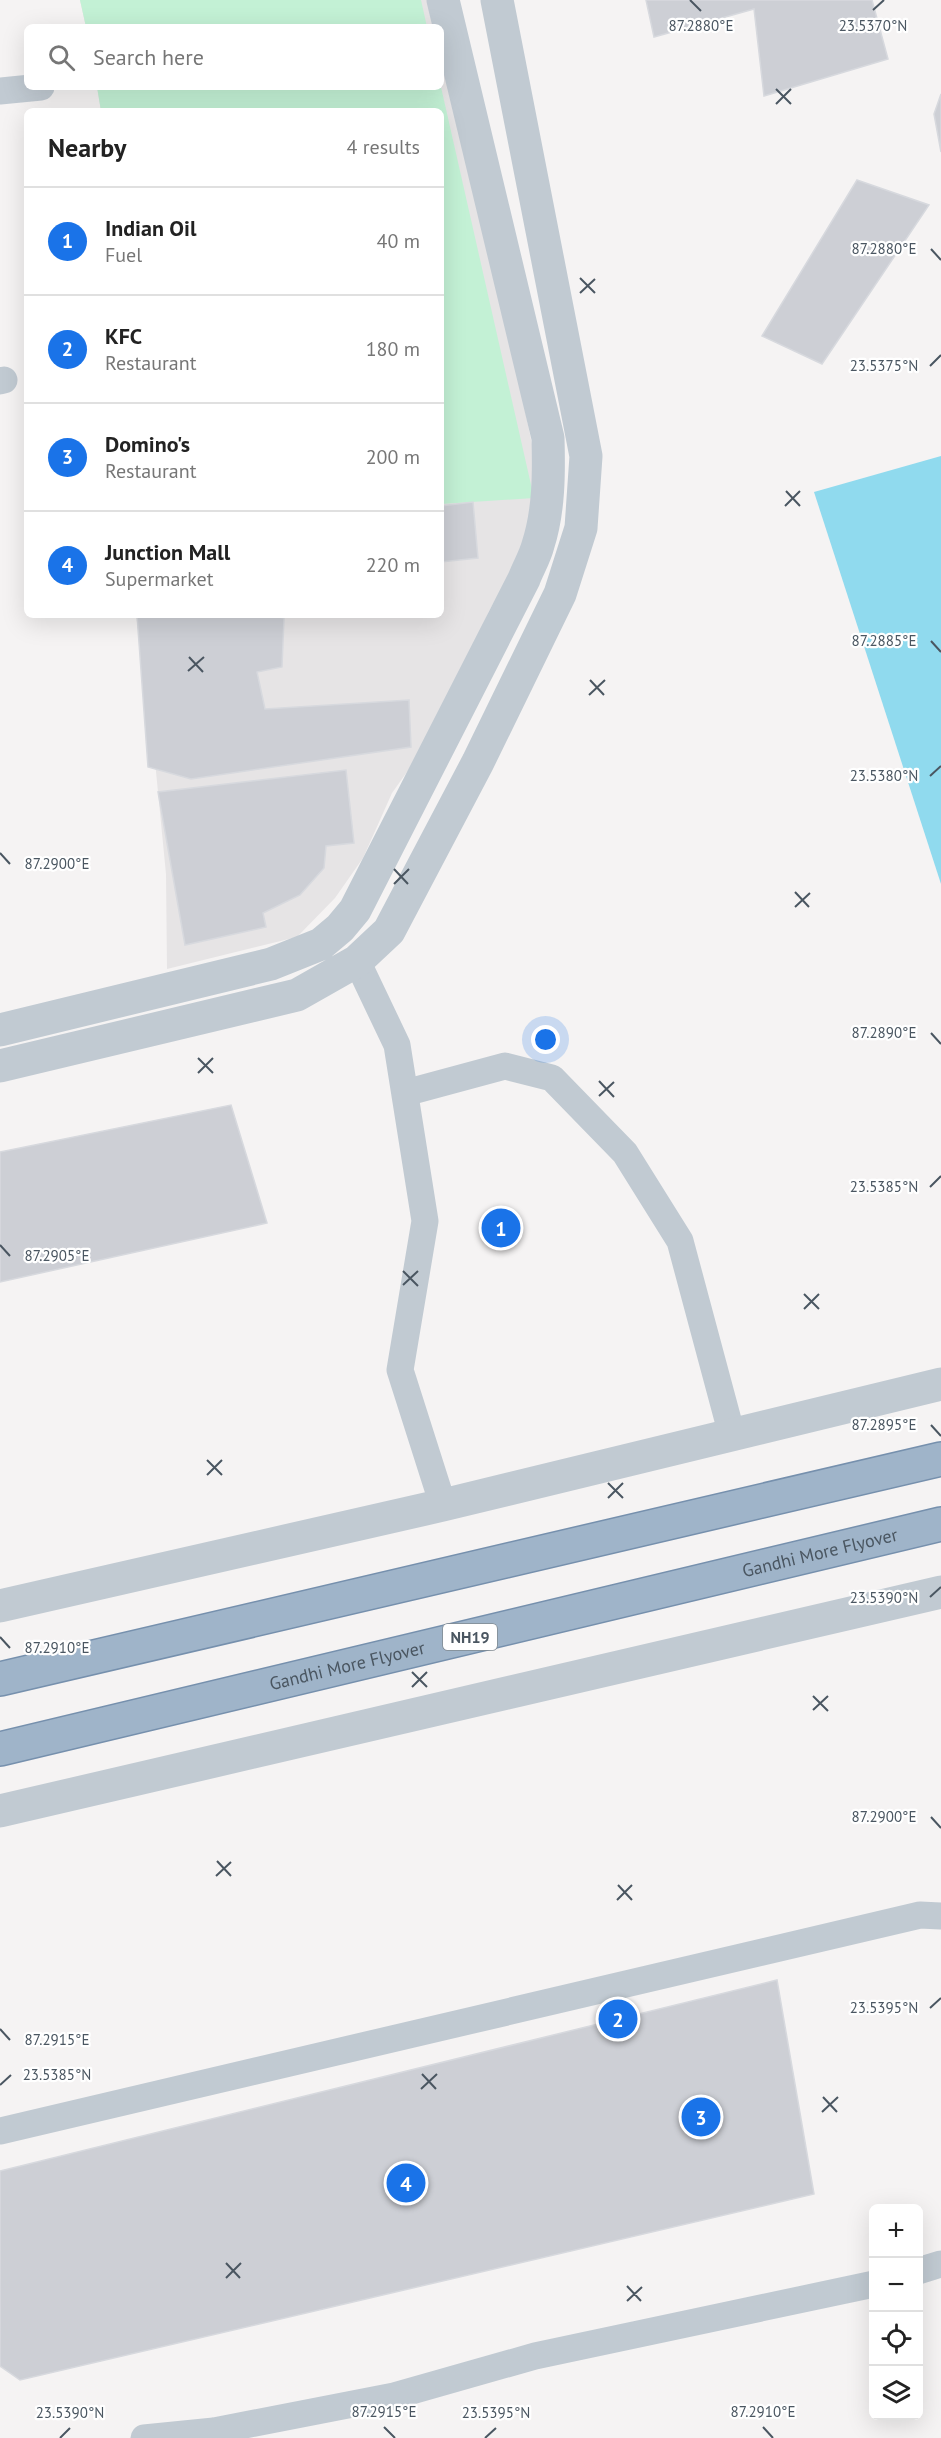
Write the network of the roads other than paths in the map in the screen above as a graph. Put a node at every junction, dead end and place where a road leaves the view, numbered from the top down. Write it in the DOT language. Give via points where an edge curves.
graph roads {
  1 [pos="443,0"];
  2 [pos="497,0"];
  3 [pos="24,89"];
  4 [pos="0,91"];
  5 [pos="420,782"];
  6 [pos="454,809"];
  7 [pos="357,962"];
  8 [pos="0,1029"];
  9 [pos="0,1066"];
  10 [pos="405,1093"];
  11 [pos="941,1384"];
  12 [pos="732,1435"];
  13 [pos="941,1459"];
  14 [pos="443,1505"];
  15 [pos="941,1524"];
  16 [pos="941,1592"];
  17 [pos="0,1605"];
  18 [pos="0,1679"];
  19 [pos="0,1749"];
  20 [pos="0,1811"];
  21 [pos="941,1916"];
  22 [pos="0,2131"];
  23 [pos="941,2264"];
  24 [pos="923,2269"];
  25 [pos="869,2285"];
  26 [pos="144,2438"];
  1 -- 5 [label="street" via="548,438 549,476 538,544 524,579"];
  2 -- 6 [label="street" via="586,456 581,528 560,594"];
  3 -- 4 [label="street"];
  5 -- 6 [label="street"];
  5 -- 8 [label="street" via="355,910 321,944 271,964"];
  6 -- 7 [label="street" via="389,931"];
  7 -- 9 [label="street" via="297,995"];
  7 -- 10 [label="street" via="398,1045"];
  10 -- 12 [label="street" via="505,1066 552,1078 625,1154 680,1241"];
  10 -- 14 [label="street" via="425,1221 400,1370"];
  11 -- 12 [label="street"];
  12 -- 14 [label="street"];
  13 -- 18 [label="highway"];
  14 -- 17 [label="street"];
  15 -- 19 [label="highway, Gandhi More Flyover / NH19"];
  16 -- 20 [label="street"];
  21 -- 22 [label="street" via="920,1915"];
  23 -- 24 [label="street"];
  25 -- 26 [label="street" via="535,2356 394,2396 214,2431"];
}
